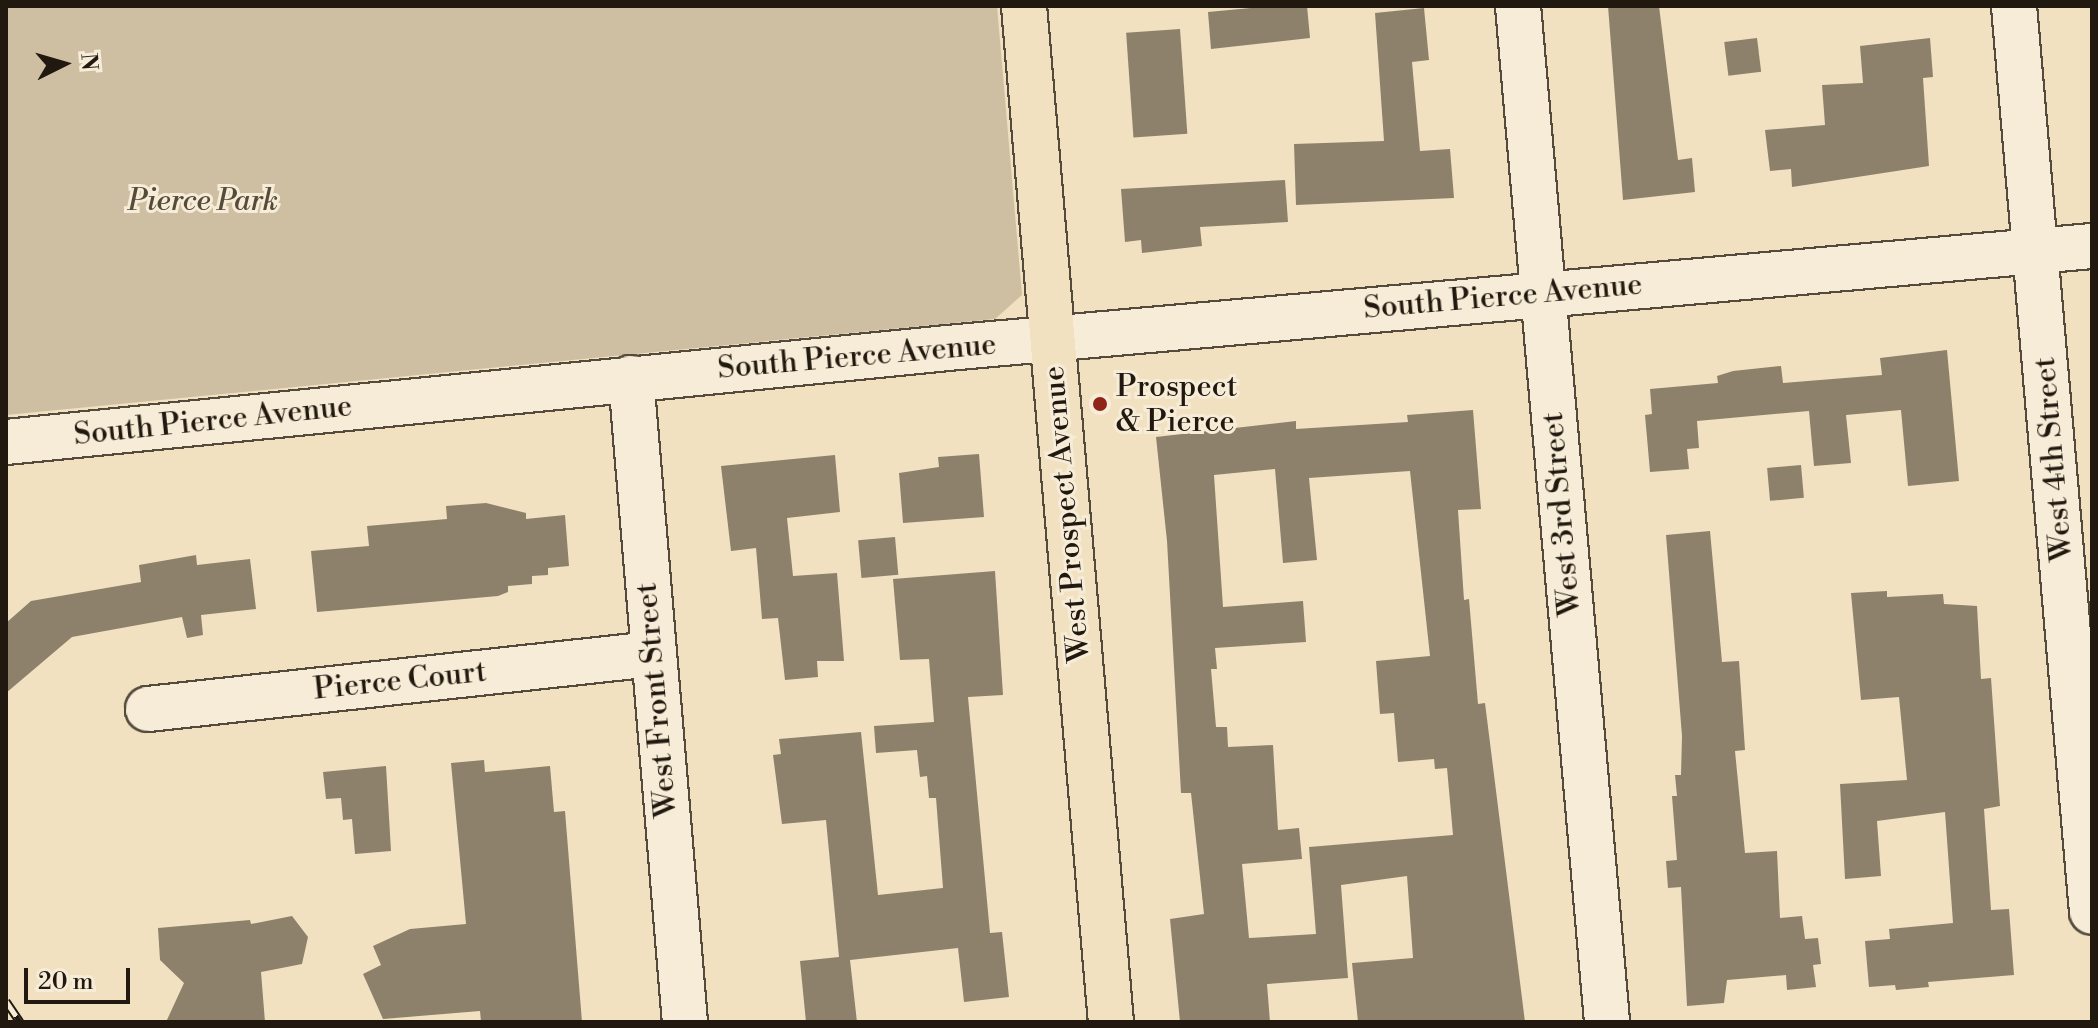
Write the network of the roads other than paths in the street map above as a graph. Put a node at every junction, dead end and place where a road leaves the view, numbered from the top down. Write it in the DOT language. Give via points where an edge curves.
graph roads {
  1 [pos="1024,6"];
  2 [pos="1518,6"];
  3 [pos="2014,6"];
  4 [pos="2092,246"];
  5 [pos="2037,250"];
  6 [pos="1542,293"];
  7 [pos="1052,339"];
  8 [pos="631,378"];
  9 [pos="6,442"];
  10 [pos="653,654"];
  11 [pos="148,709"];
  12 [pos="2092,912"];
  13 [pos="685,1022"];
  14 [pos="1111,1022"];
  15 [pos="1607,1022"];
  1 -- 7 [label="main road, West Prospect Avenue"];
  2 -- 6 [label="street, West 3rd Street"];
  3 -- 5 [label="street, West 4th Street"];
  4 -- 5 [label="street, South Pierce Avenue"];
  5 -- 6 [label="street, South Pierce Avenue"];
  5 -- 12 [label="street, West 4th Street"];
  6 -- 7 [label="street, South Pierce Avenue"];
  6 -- 15 [label="street, West 3rd Street"];
  7 -- 8 [label="street, South Pierce Avenue"];
  7 -- 14 [label="main road, West Prospect Avenue"];
  8 -- 9 [label="street, South Pierce Avenue"];
  8 -- 10 [label="street, West Front Street"];
  10 -- 11 [label="street, Pierce Court"];
  10 -- 13 [label="street, West Front Street"];
}
